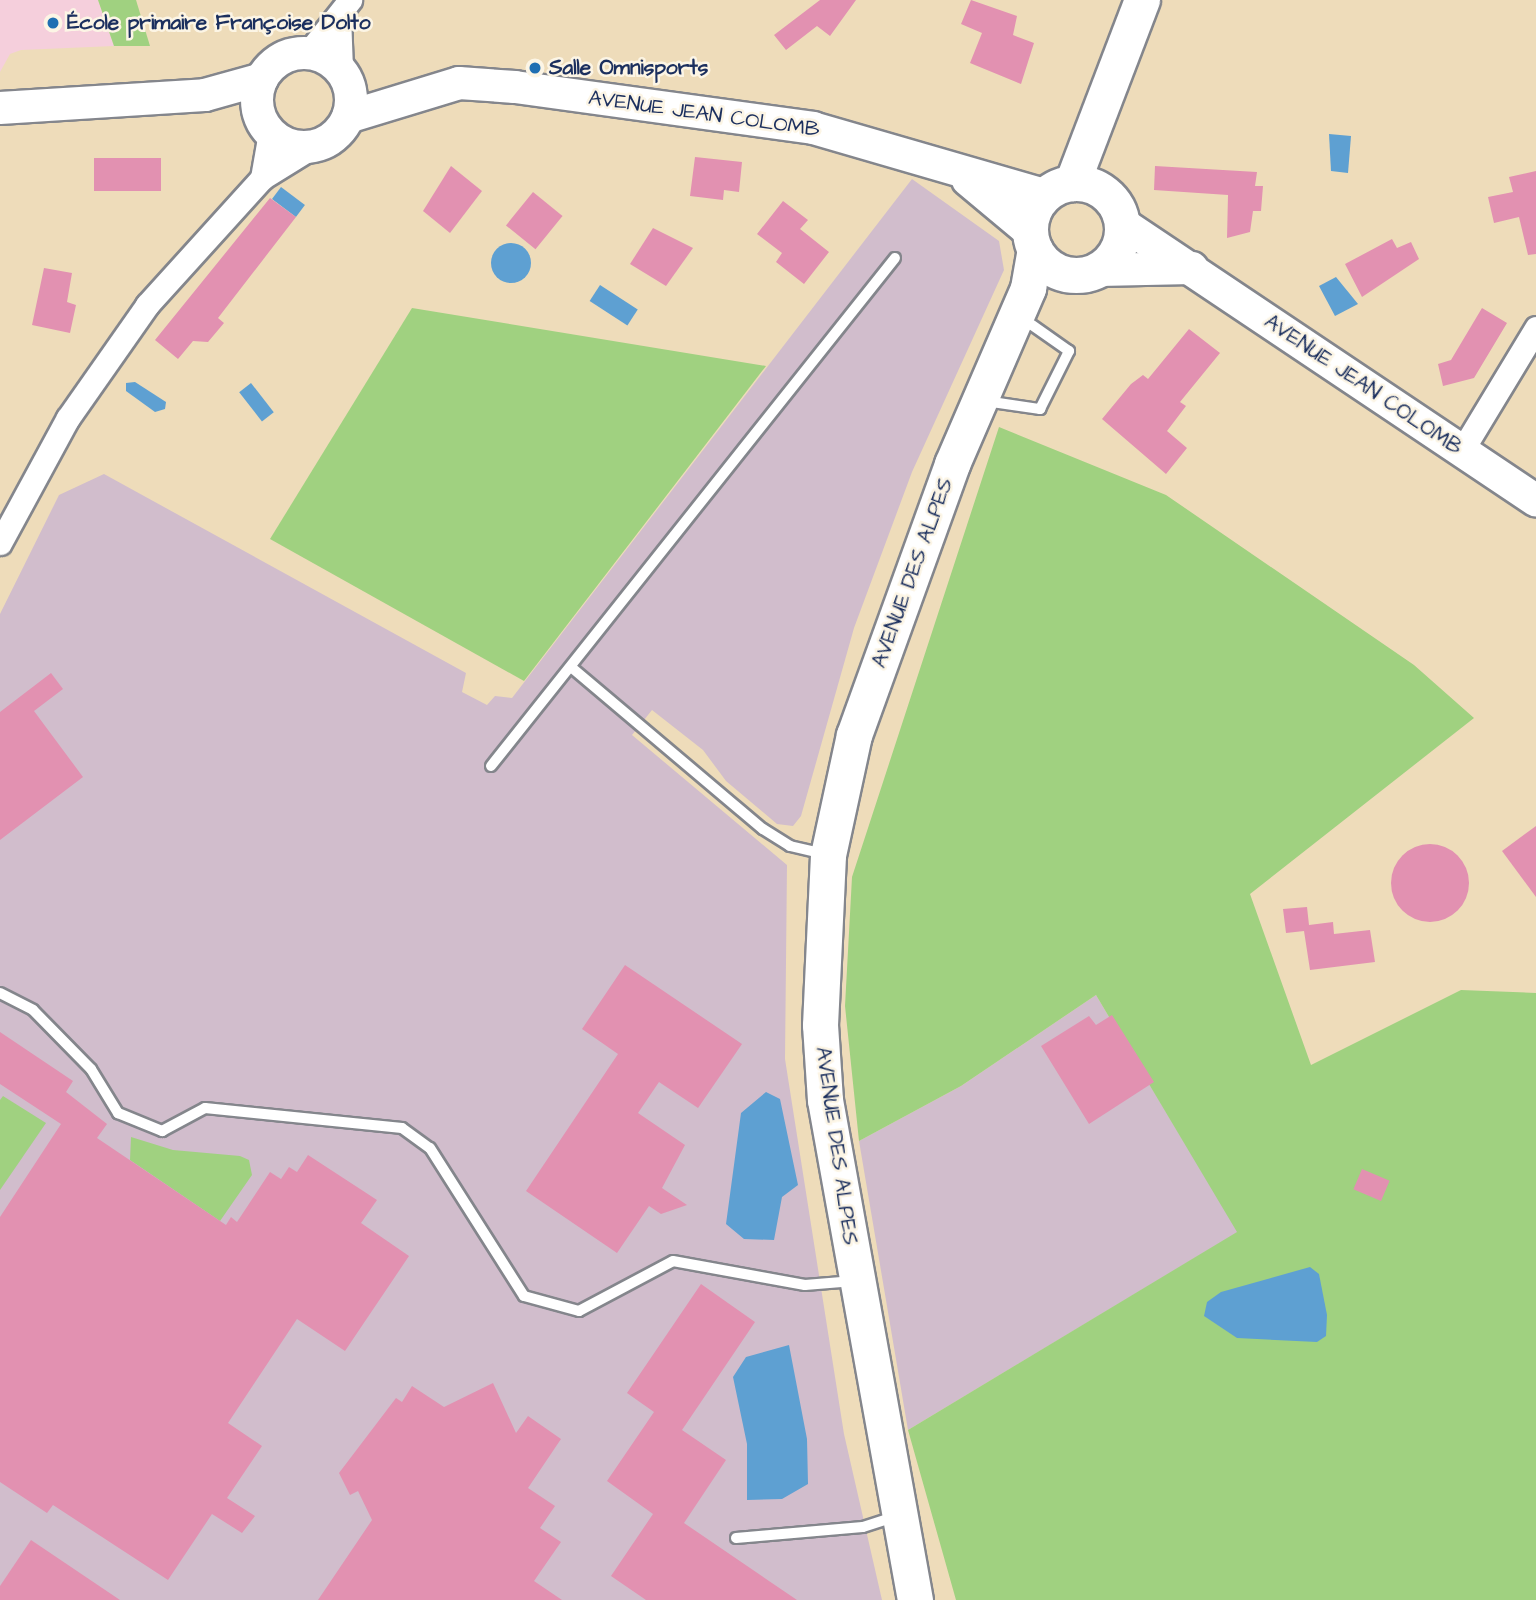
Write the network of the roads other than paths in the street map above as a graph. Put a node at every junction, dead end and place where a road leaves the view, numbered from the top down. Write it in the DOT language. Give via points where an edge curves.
graph roads {
  1 [pos="1142,0"];
  2 [pos="344,7"];
  3 [pos="308,53"];
  4 [pos="344,76"];
  5 [pos="262,79"];
  6 [pos="205,94"];
  7 [pos="414,94"];
  8 [pos="0,108"];
  9 [pos="348,117"];
  10 [pos="266,127"];
  11 [pos="312,147"];
  12 [pos="950,166"];
  13 [pos="262,178"];
  14 [pos="1072,189"];
  15 [pos="1123,225"];
  16 [pos="1032,241"];
  17 [pos="895,258"];
  18 [pos="1192,268"];
  19 [pos="1084,272"];
  20 [pos="1032,325"];
  21 [pos="1536,327"];
  22 [pos="987,390"];
  23 [pos="1461,452"];
  24 [pos="1536,500"];
  25 [pos="0,543"];
  26 [pos="570,667"];
  27 [pos="491,765"];
  28 [pos="828,855"];
  29 [pos="0,993"];
  30 [pos="855,1281"];
  31 [pos="899,1515"];
  32 [pos="736,1538"];
  33 [pos="915,1600"];
  1 -- 14 [label="main road"];
  2 -- 3 [label="street"];
  2 -- 4 [label="street"];
  3 -- 4 [label="street"];
  3 -- 5 [label="street" via="281,59"];
  4 -- 7 [label="street, AVENUE JEAN COLOMB"];
  4 -- 9 [label="street"];
  5 -- 6 [label="street"];
  5 -- 10 [label="street"];
  6 -- 8 [label="street"];
  6 -- 10 [label="street"];
  7 -- 9 [label="street, AVENUE JEAN COLOMB"];
  7 -- 12 [label="street, AVENUE JEAN COLOMB" via="459,83 530,89 813,128"];
  9 -- 11 [label="street" via="340,131"];
  10 -- 11 [label="street" via="282,141"];
  10 -- 13 [label="street"];
  11 -- 13 [label="street"];
  12 -- 14 [label="street, AVENUE JEAN COLOMB"];
  12 -- 16 [label="street, AVENUE JEAN COLOMB"];
  13 -- 25 [label="street" via="147,305 68,418"];
  14 -- 15 [label="main road"];
  14 -- 16 [label="main road"];
  15 -- 18 [label="street, AVENUE JEAN COLOMB"];
  15 -- 19 [label="main road" via="1117,251"];
  16 -- 19 [label="main road" via="1056,271"];
  16 -- 22 [label="main road, AVENUE DES ALPES" via="1028,288"];
  17 -- 26 [label="lane"];
  18 -- 19 [label="street"];
  18 -- 23 [label="street, AVENUE JEAN COLOMB"];
  19 -- 20 [label="main road, AVENUE DES ALPES"];
  20 -- 22 [label="main road, AVENUE DES ALPES"];
  20 -- 22 [label="lane" via="1069,351 1040,409"];
  21 -- 23 [label="street"];
  22 -- 28 [label="main road, AVENUE DES ALPES" via="948,476 854,735"];
  23 -- 24 [label="street, AVENUE JEAN COLOMB"];
  26 -- 27 [label="lane"];
  26 -- 28 [label="lane" via="642,722 763,829 790,846"];
  28 -- 30 [label="main road, AVENUE DES ALPES" via="821,1050"];
  29 -- 30 [label="lane" via="33,1010 91,1069 118,1113 162,1131 205,1108 402,1128 429,1148 524,1296 579,1311 673,1261 805,1286"];
  30 -- 31 [label="main road, AVENUE DES ALPES"];
  31 -- 32 [label="lane" via="863,1527"];
  31 -- 33 [label="main road, AVENUE DES ALPES"];
}
